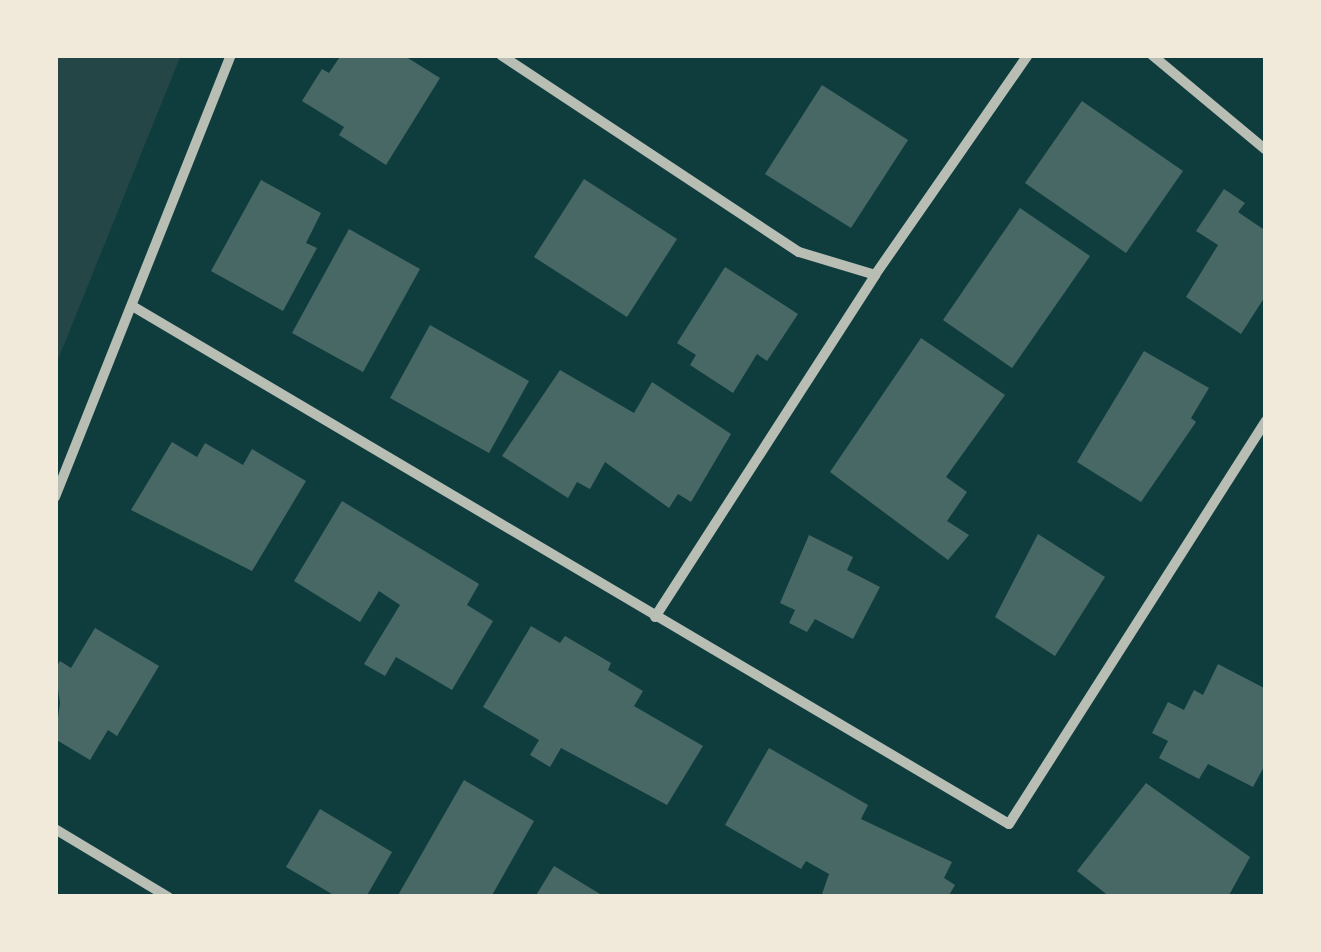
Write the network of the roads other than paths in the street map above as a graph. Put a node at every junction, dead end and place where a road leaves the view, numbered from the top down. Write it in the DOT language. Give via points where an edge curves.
graph roads {
  1 [pos="230,55"];
  2 [pos="501,55"];
  3 [pos="1028,55"];
  4 [pos="1152,55"];
  5 [pos="1266,150"];
  6 [pos="876,274"];
  7 [pos="134,307"];
  8 [pos="1266,421"];
  9 [pos="55,497"];
  10 [pos="655,617"];
  11 [pos="55,829"];
  12 [pos="168,897"];
  1 -- 7 [label="street"];
  2 -- 6 [label="street" via="799,252"];
  3 -- 6 [label="street"];
  4 -- 5 [label="street"];
  6 -- 10 [label="street"];
  7 -- 9 [label="street"];
  7 -- 10 [label="street"];
  8 -- 10 [label="street" via="1009,824"];
  11 -- 12 [label="street"];
}
